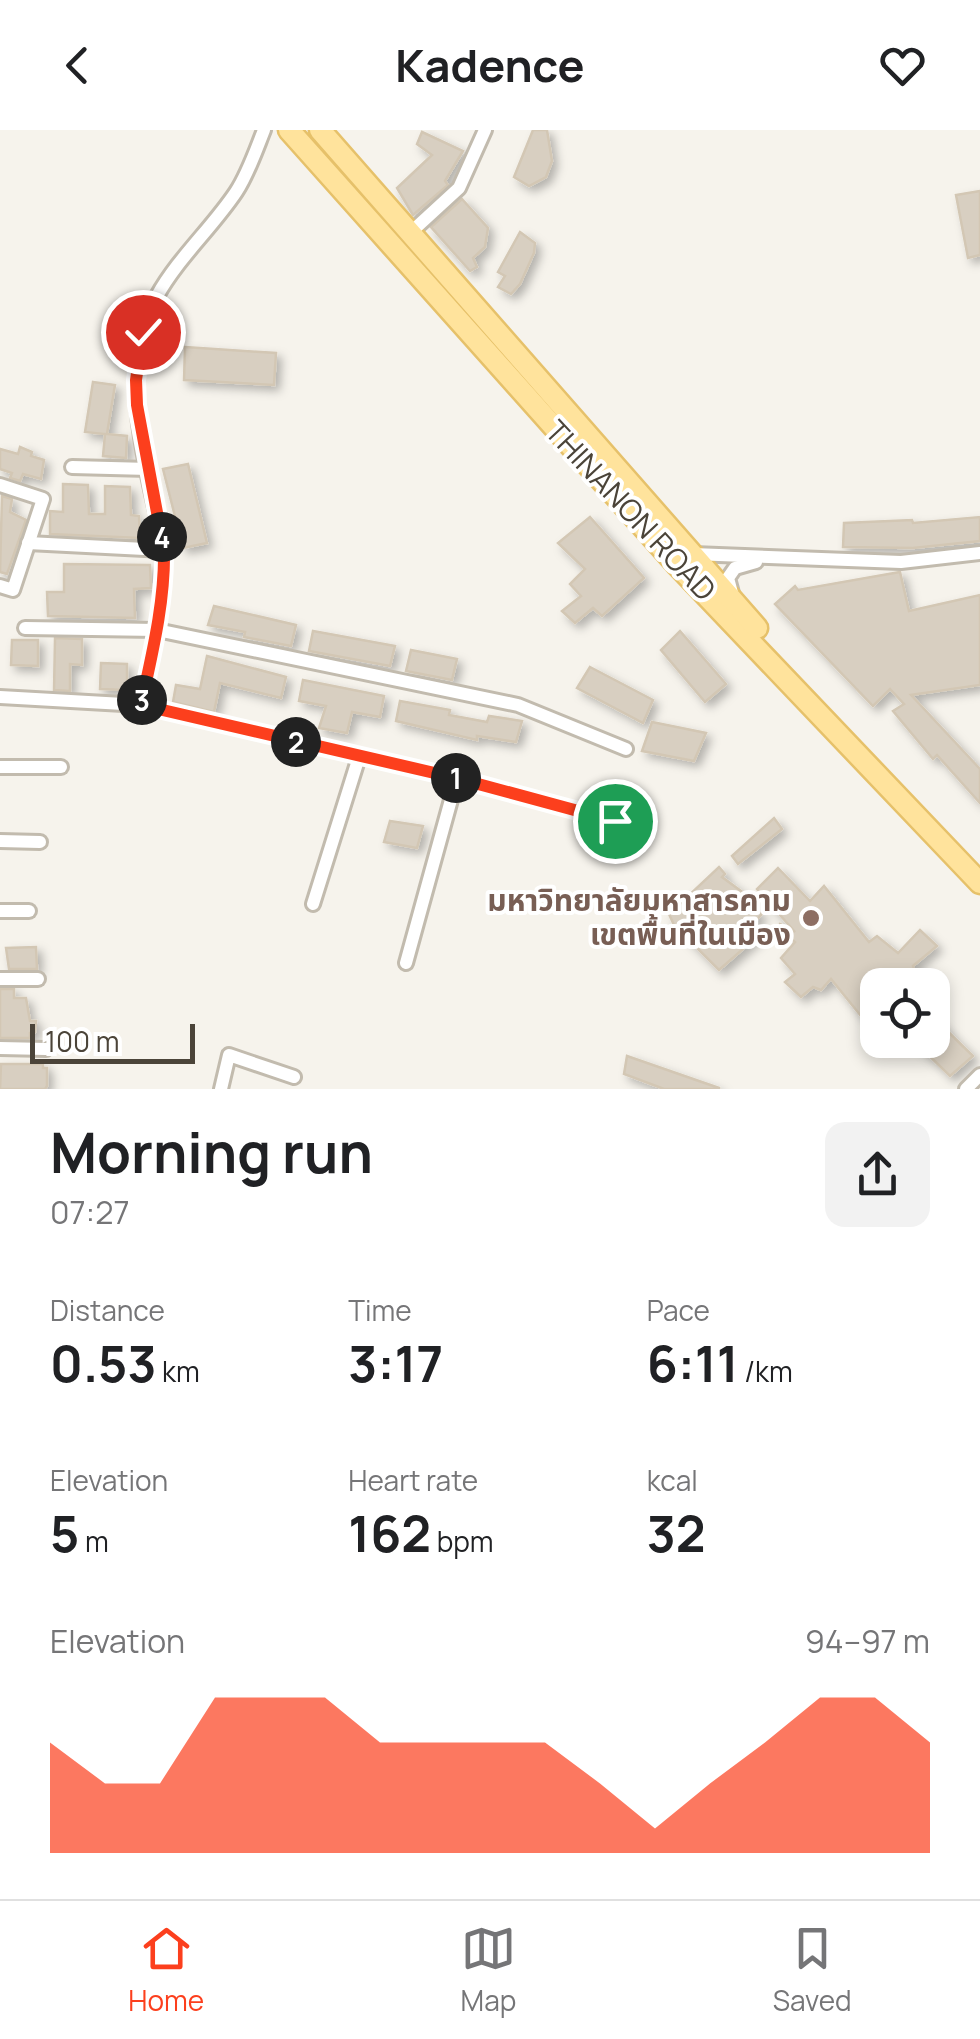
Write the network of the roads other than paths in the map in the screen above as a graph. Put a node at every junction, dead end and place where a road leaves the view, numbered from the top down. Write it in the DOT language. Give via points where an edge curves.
graph roads {
  1 [pos="264,130"];
  2 [pos="289,130"];
  3 [pos="320,130"];
  4 [pos="485,130"];
  5 [pos="410,233"];
  6 [pos="72,467"];
  7 [pos="149,469"];
  8 [pos="0,484"];
  9 [pos="28,543"];
  10 [pos="164,550"];
  11 [pos="980,553"];
  12 [pos="690,554"];
  13 [pos="778,558"];
  14 [pos="0,586"];
  15 [pos="735,605"];
  16 [pos="26,628"];
  17 [pos="157,630"];
  18 [pos="0,698"];
  19 [pos="141,705"];
  20 [pos="626,748"];
  21 [pos="359,757"];
  22 [pos="0,767"];
  23 [pos="62,767"];
  24 [pos="456,778"];
  25 [pos="615,821"];
  26 [pos="0,841"];
  27 [pos="40,842"];
  28 [pos="980,863"];
  29 [pos="980,883"];
  30 [pos="313,904"];
  31 [pos="0,911"];
  32 [pos="29,911"];
  33 [pos="406,963"];
  34 [pos="0,979"];
  35 [pos="38,979"];
  36 [pos="0,1048"];
  37 [pos="46,1049"];
  38 [pos="980,1075"];
  39 [pos="294,1077"];
  40 [pos="221,1089"];
  41 [pos="966,1089"];
  1 -- 7 [label="street" via="238,189 157,296 143,332 136,392"];
  2 -- 29 [label="main road, THINANON ROAD" via="677,565"];
  3 -- 5 [label="main road, THINANON ROAD"];
  4 -- 5 [label="street" via="459,188"];
  5 -- 12 [label="main road, THINANON ROAD"];
  6 -- 7 [label="street"];
  7 -- 10 [label="street"];
  8 -- 9 [label="street" via="43,499"];
  9 -- 10 [label="street"];
  9 -- 14 [label="street" via="13,590"];
  10 -- 17 [label="street"];
  11 -- 13 [label="street" via="901,562"];
  12 -- 13 [label="street"];
  12 -- 15 [label="main road, THINANON ROAD"];
  13 -- 15 [label="street" via="734,568 728,578"];
  15 -- 28 [label="main road, THINANON ROAD"];
  16 -- 17 [label="street"];
  17 -- 19 [label="street"];
  17 -- 20 [label="street" via="518,705"];
  18 -- 19 [label="street"];
  19 -- 21 [label="street"];
  21 -- 24 [label="street"];
  21 -- 30 [label="street"];
  22 -- 23 [label="street"];
  24 -- 25 [label="street"];
  24 -- 33 [label="street"];
  26 -- 27 [label="street"];
  31 -- 32 [label="street"];
  34 -- 35 [label="street"];
  36 -- 37 [label="street"];
  38 -- 41 [label="street"];
  39 -- 40 [label="street" via="229,1055"];
}
